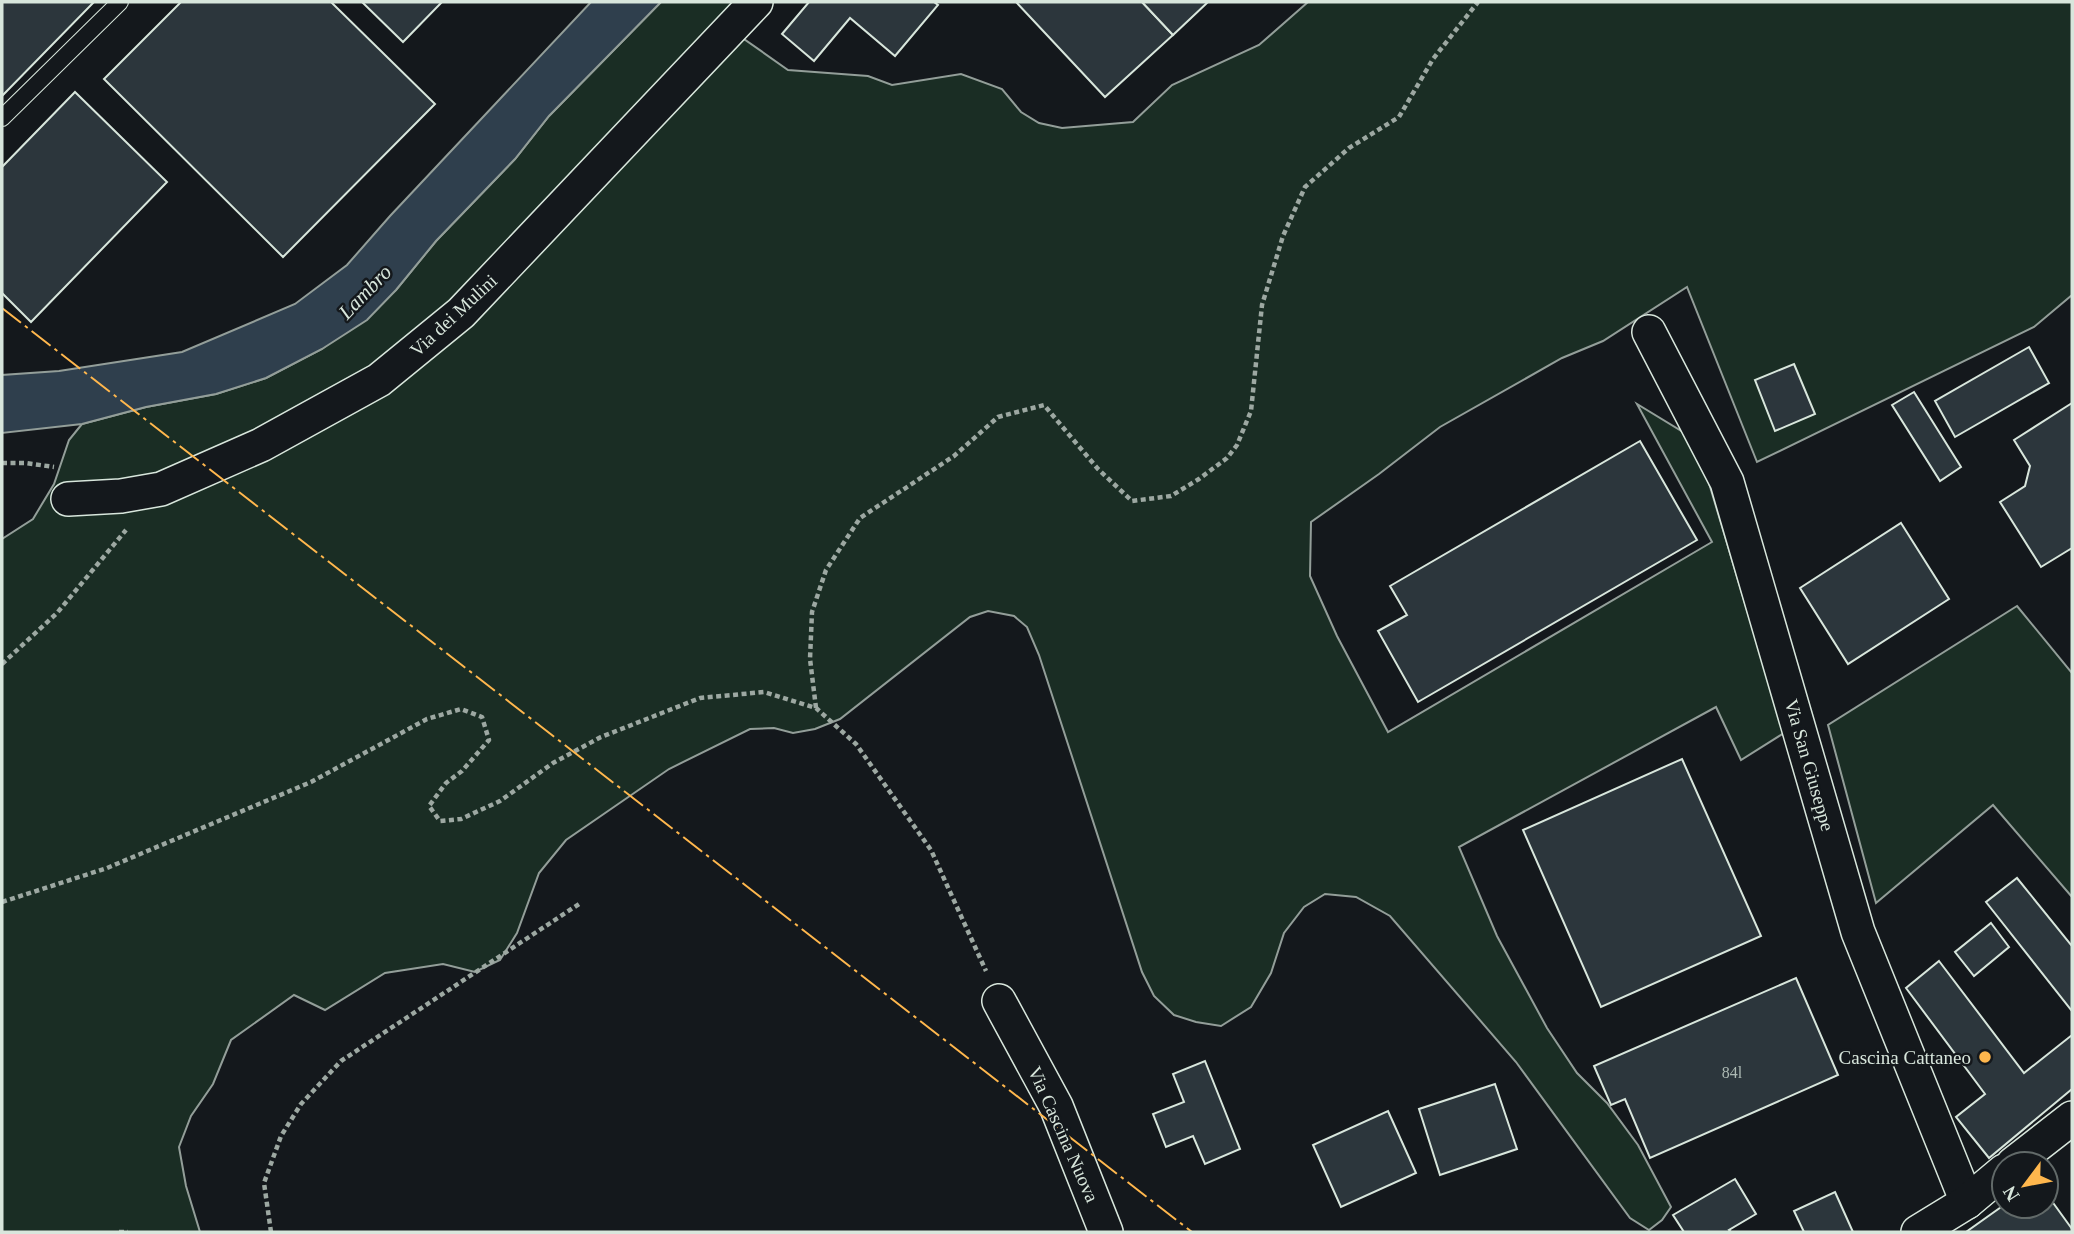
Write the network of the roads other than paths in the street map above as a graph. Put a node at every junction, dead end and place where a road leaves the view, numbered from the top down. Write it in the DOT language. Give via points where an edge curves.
graph roads {
  1 [pos="120,2"];
  2 [pos="756,2"];
  3 [pos="2,118"];
  4 [pos="1649,332"];
  5 [pos="68,499"];
  6 [pos="999,1001"];
  7 [pos="2072,1118"];
  8 [pos="2031,1150"];
  9 [pos="1990,1183"];
  10 [pos="1967,1202"];
  11 [pos="1106,1232"];
  12 [pos="1919,1232"];
  1 -- 3 [label="lane"];
  2 -- 5 [label="street, Via dei Mulini" via="461,313 379,380 261,445 161,489"];
  4 -- 10 [label="street, Via San Giuseppe" via="1727,482 1858,932"];
  6 -- 11 [label="street, Via Cascina Nuova" via="1056,1106"];
  7 -- 8 [label="street"];
  9 -- 10 [label="street"];
  10 -- 12 [label="street"];
}
